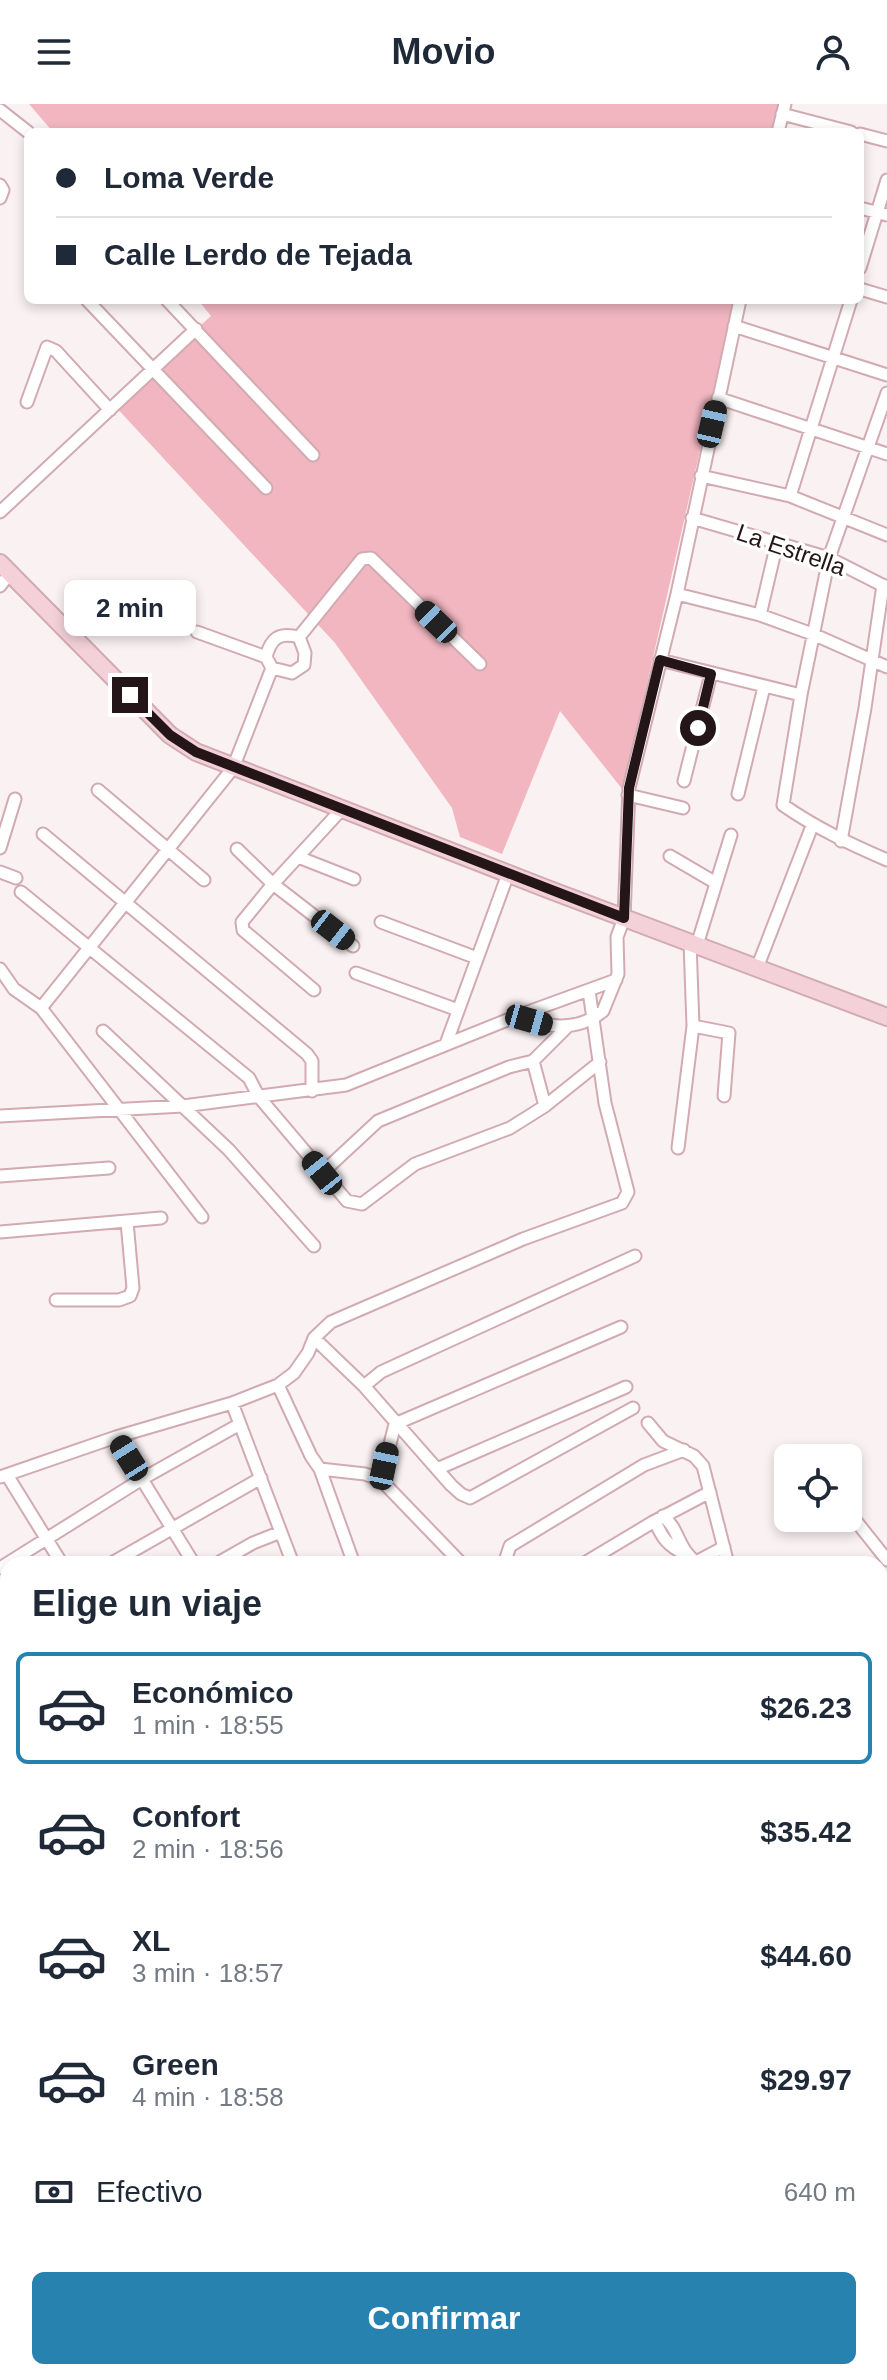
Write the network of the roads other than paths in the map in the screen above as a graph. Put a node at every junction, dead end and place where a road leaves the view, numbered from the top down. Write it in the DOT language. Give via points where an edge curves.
graph roads {
  1 [pos="783,109"];
  2 [pos="0,110"];
  3 [pos="839,128"];
  4 [pos="24,129"];
  5 [pos="864,135"];
  6 [pos="887,141"];
  7 [pos="887,180"];
  8 [pos="0,185"];
  9 [pos="0,198"];
  10 [pos="882,214"];
  11 [pos="864,258"];
  12 [pos="864,290"];
  13 [pos="887,297"];
  14 [pos="91,304"];
  15 [pos="171,304"];
  16 [pos="739,304"];
  17 [pos="850,304"];
  18 [pos="734,326"];
  19 [pos="196,329"];
  20 [pos="834,357"];
  21 [pos="153,369"];
  22 [pos="887,375"];
  23 [pos="887,393"];
  24 [pos="718,398"];
  25 [pos="27,402"];
  26 [pos="110,410"];
  27 [pos="811,429"];
  28 [pos="868,448"];
  29 [pos="887,454"];
  30 [pos="313,455"];
  31 [pos="701,476"];
  32 [pos="266,488"];
  33 [pos="790,496"];
  34 [pos="0,512"];
  35 [pos="692,518"];
  36 [pos="843,518"];
  37 [pos="887,535"];
  38 [pos="777,543"];
  39 [pos="829,558"];
  40 [pos="3,574"];
  41 [pos="885,586"];
  42 [pos="677,594"];
  43 [pos="760,615"];
  44 [pos="197,632"];
  45 [pos="815,635"];
  46 [pos="299,637"];
  47 [pos="266,657"];
  48 [pos="660,660"];
  49 [pos="872,661"];
  50 [pos="480,664"];
  51 [pos="887,667"];
  52 [pos="272,668"];
  53 [pos="711,674"];
  54 [pos="764,687"];
  55 [pos="801,695"];
  56 [pos="233,768"];
  57 [pos="684,781"];
  58 [pos="98,790"];
  59 [pos="738,794"];
  60 [pos="628,795"];
  61 [pos="15,799"];
  62 [pos="683,808"];
  63 [pos="341,810"];
  64 [pos="812,826"];
  65 [pos="43,834"];
  66 [pos="731,835"];
  67 [pos="841,841"];
  68 [pos="0,848"];
  69 [pos="169,849"];
  70 [pos="237,849"];
  71 [pos="670,856"];
  72 [pos="298,857"];
  73 [pos="887,860"];
  74 [pos="0,872"];
  75 [pos="508,874"];
  76 [pos="16,878"];
  77 [pos="354,879"];
  78 [pos="204,880"];
  79 [pos="716,883"];
  80 [pos="273,884"];
  81 [pos="21,892"];
  82 [pos="126,904"];
  83 [pos="624,918"];
  84 [pos="381,922"];
  85 [pos="693,944"];
  86 [pos="353,946"];
  87 [pos="90,948"];
  88 [pos="477,958"];
  89 [pos="757,968"];
  90 [pos="0,969"];
  91 [pos="356,973"];
  92 [pos="616,980"];
  93 [pos="314,990"];
  94 [pos="589,991"];
  95 [pos="41,1008"];
  96 [pos="458,1010"];
  97 [pos="517,1016"];
  98 [pos="593,1017"];
  99 [pos="887,1017"];
  100 [pos="693,1026"];
  101 [pos="567,1027"];
  102 [pos="103,1031"];
  103 [pos="446,1044"];
  104 [pos="533,1061"];
  105 [pos="600,1062"];
  106 [pos="312,1091"];
  107 [pos="724,1096"];
  108 [pos="259,1097"];
  109 [pos="183,1106"];
  110 [pos="545,1106"];
  111 [pos="121,1111"];
  112 [pos="0,1116"];
  113 [pos="678,1148"];
  114 [pos="109,1168"];
  115 [pos="322,1173"];
  116 [pos="0,1176"];
  117 [pos="202,1217"];
  118 [pos="161,1218"];
  119 [pos="127,1222"];
  120 [pos="0,1232"];
  121 [pos="314,1246"];
  122 [pos="635,1256"];
  123 [pos="56,1300"];
  124 [pos="621,1327"];
  125 [pos="314,1338"];
  126 [pos="278,1385"];
  127 [pos="364,1386"];
  128 [pos="626,1387"];
  129 [pos="232,1403"];
  130 [pos="633,1408"];
  131 [pos="648,1423"];
  132 [pos="240,1424"];
  133 [pos="395,1424"];
  134 [pos="116,1437"];
  135 [pos="684,1450"];
  136 [pos="320,1469"];
  137 [pos="437,1469"];
  138 [pos="4,1476"];
  139 [pos="261,1478"];
  140 [pos="142,1479"];
  141 [pos="381,1480"];
  142 [pos="710,1492"];
  143 [pos="659,1518"];
  144 [pos="172,1527"];
  145 [pos="862,1529"];
  146 [pos="281,1532"];
  147 [pos="47,1540"];
  148 [pos="510,1546"];
  149 [pos="724,1547"];
  150 [pos="20,1556"];
  151 [pos="57,1556"];
  152 [pos="123,1556"];
  153 [pos="189,1556"];
  154 [pos="230,1556"];
  155 [pos="290,1556"];
  156 [pos="351,1556"];
  157 [pos="454,1556"];
  158 [pos="507,1556"];
  159 [pos="512,1556"];
  160 [pos="596,1556"];
  161 [pos="685,1556"];
  162 [pos="701,1556"];
  163 [pos="726,1556"];
  164 [pos="884,1556"];
  1 -- 3 [label="street"];
  2 -- 4 [label="street"];
  5 -- 6 [label="street"];
  7 -- 10 [label="street"];
  8 -- 9 [label="street"];
  10 -- 11 [label="street"];
  12 -- 13 [label="street"];
  14 -- 21 [label="street"];
  15 -- 19 [label="street"];
  16 -- 18 [label="street"];
  17 -- 20 [label="street"];
  18 -- 20 [label="street"];
  18 -- 24 [label="street"];
  19 -- 21 [label="street"];
  19 -- 30 [label="street"];
  20 -- 22 [label="street"];
  20 -- 27 [label="street"];
  21 -- 26 [label="street"];
  21 -- 32 [label="street"];
  23 -- 28 [label="street"];
  24 -- 27 [label="street"];
  24 -- 31 [label="street"];
  25 -- 26 [label="street" via="47,347"];
  26 -- 34 [label="street"];
  27 -- 28 [label="street"];
  27 -- 33 [label="street"];
  28 -- 29 [label="street"];
  28 -- 36 [label="street"];
  31 -- 33 [label="street"];
  31 -- 35 [label="street"];
  33 -- 36 [label="street"];
  35 -- 38 [label="street, La Estrella"];
  35 -- 42 [label="street"];
  36 -- 37 [label="street"];
  36 -- 39 [label="street"];
  38 -- 39 [label="street, La Estrella"];
  38 -- 43 [label="street"];
  39 -- 41 [label="street, La Estrella"];
  39 -- 45 [label="street"];
  40 -- 56 [label="main road" via="170,735"];
  41 -- 49 [label="street"];
  42 -- 43 [label="street"];
  42 -- 48 [label="street"];
  43 -- 45 [label="street"];
  44 -- 47 [label="street"];
  45 -- 49 [label="street"];
  45 -- 55 [label="street"];
  46 -- 47 [label="street" via="278,636"];
  46 -- 50 [label="street" via="362,559 371,558"];
  46 -- 52 [label="street" via="304,665 292,673"];
  47 -- 52 [label="street"];
  48 -- 53 [label="street"];
  48 -- 60 [label="street"];
  49 -- 51 [label="street"];
  49 -- 67 [label="street"];
  52 -- 56 [label="street"];
  53 -- 54 [label="street"];
  53 -- 57 [label="street"];
  54 -- 55 [label="street"];
  54 -- 59 [label="street"];
  55 -- 64 [label="street" via="783,805"];
  56 -- 63 [label="main road"];
  56 -- 69 [label="street"];
  58 -- 69 [label="street"];
  60 -- 62 [label="street"];
  60 -- 83 [label="street"];
  61 -- 68 [label="street"];
  63 -- 72 [label="street"];
  63 -- 75 [label="main road"];
  64 -- 67 [label="street"];
  64 -- 89 [label="street"];
  65 -- 82 [label="street"];
  66 -- 79 [label="street"];
  67 -- 73 [label="street"];
  69 -- 78 [label="street"];
  69 -- 82 [label="street"];
  70 -- 80 [label="street"];
  71 -- 79 [label="street"];
  72 -- 77 [label="street"];
  72 -- 80 [label="street"];
  74 -- 76 [label="street"];
  75 -- 83 [label="main road"];
  75 -- 88 [label="street"];
  79 -- 85 [label="street"];
  80 -- 86 [label="street"];
  80 -- 93 [label="street" via="242,922 243,930"];
  81 -- 87 [label="street"];
  82 -- 87 [label="street"];
  82 -- 106 [label="street" via="307,1054 312,1061"];
  83 -- 85 [label="main road"];
  83 -- 92 [label="street" via="617,937"];
  84 -- 88 [label="street"];
  85 -- 89 [label="main road"];
  85 -- 100 [label="street"];
  87 -- 95 [label="street"];
  87 -- 108 [label="street" via="249,1078"];
  88 -- 96 [label="street"];
  89 -- 99 [label="main road"];
  90 -- 95 [label="street" via="14,989"];
  91 -- 96 [label="street"];
  92 -- 94 [label="street"];
  92 -- 98 [label="street" via="603,1011"];
  94 -- 97 [label="street"];
  94 -- 98 [label="street"];
  95 -- 111 [label="street"];
  96 -- 103 [label="street"];
  97 -- 101 [label="street"];
  97 -- 103 [label="street"];
  98 -- 101 [label="street"];
  98 -- 105 [label="street"];
  100 -- 107 [label="street" via="729,1033"];
  100 -- 113 [label="street"];
  101 -- 104 [label="street"];
  102 -- 109 [label="street"];
  103 -- 106 [label="street" via="346,1085"];
  104 -- 110 [label="street"];
  104 -- 115 [label="street" via="378,1121"];
  105 -- 110 [label="street"];
  105 -- 125 [label="street" via="628,1192 622,1203 523,1239 331,1322"];
  106 -- 108 [label="street"];
  108 -- 109 [label="street"];
  108 -- 115 [label="street"];
  109 -- 111 [label="street"];
  109 -- 121 [label="street"];
  110 -- 115 [label="street" via="510,1128 415,1164 362,1204 347,1201"];
  111 -- 112 [label="street"];
  111 -- 117 [label="street"];
  114 -- 116 [label="street"];
  118 -- 119 [label="street"];
  119 -- 120 [label="street"];
  119 -- 123 [label="street" via="130,1296"];
  122 -- 127 [label="street" via="381,1372"];
  124 -- 133 [label="street"];
  125 -- 126 [label="street" via="294,1373"];
  125 -- 127 [label="street"];
  126 -- 129 [label="street"];
  126 -- 136 [label="street"];
  127 -- 133 [label="street"];
  128 -- 137 [label="street"];
  129 -- 132 [label="street"];
  129 -- 134 [label="street"];
  130 -- 137 [label="street" via="477,1496 461,1494"];
  131 -- 135 [label="street" via="663,1441"];
  132 -- 139 [label="street"];
  132 -- 140 [label="street"];
  133 -- 137 [label="street"];
  133 -- 141 [label="street"];
  134 -- 138 [label="street"];
  134 -- 140 [label="street"];
  135 -- 142 [label="street" via="703,1466"];
  135 -- 148 [label="street" via="644,1465"];
  136 -- 141 [label="street"];
  136 -- 156 [label="street"];
  138 -- 147 [label="street"];
  139 -- 144 [label="street"];
  139 -- 146 [label="street"];
  140 -- 144 [label="street"];
  140 -- 147 [label="street"];
  141 -- 157 [label="street"];
  142 -- 143 [label="street"];
  142 -- 149 [label="street"];
  143 -- 160 [label="street"];
  143 -- 161 [label="street" via="661,1536"];
  144 -- 152 [label="street"];
  144 -- 153 [label="street"];
  145 -- 164 [label="street"];
  146 -- 154 [label="street"];
  146 -- 155 [label="street"];
  147 -- 150 [label="street"];
  147 -- 151 [label="street"];
  148 -- 158 [label="street"];
  148 -- 159 [label="street"];
  149 -- 162 [label="street"];
  149 -- 163 [label="street"];
}
